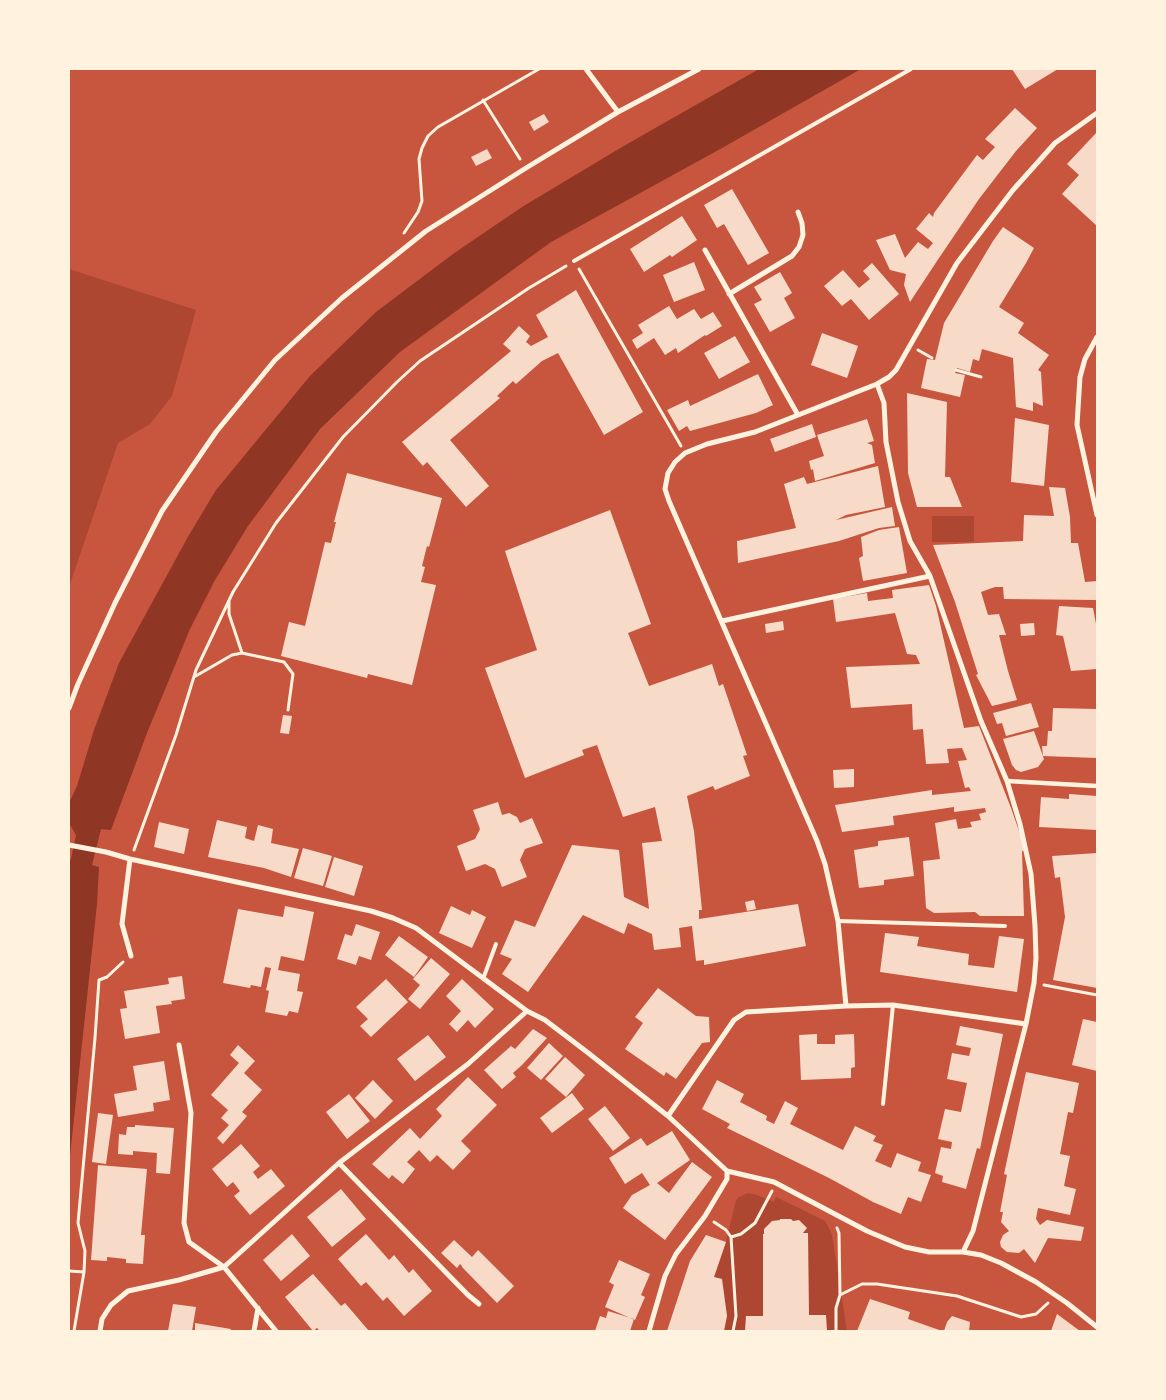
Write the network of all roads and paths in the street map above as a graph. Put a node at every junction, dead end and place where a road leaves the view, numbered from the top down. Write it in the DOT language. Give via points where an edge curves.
graph roads {
  1 [pos="539,69"];
  2 [pos="586,69"];
  3 [pos="699,69"];
  4 [pos="911,69"];
  5 [pos="483,100"];
  6 [pos="618,112"];
  7 [pos="1097,113"];
  8 [pos="526,168"];
  9 [pos="798,212"];
  10 [pos="403,234"];
  11 [pos="705,250"];
  12 [pos="574,261"];
  13 [pos="729,294"];
  14 [pos="1097,337"];
  15 [pos="956,370"];
  16 [pos="981,377"];
  17 [pos="877,384"];
  18 [pos="798,415"];
  19 [pos="684,452"];
  20 [pos="1097,515"];
  21 [pos="930,576"];
  22 [pos="229,600"];
  23 [pos="722,621"];
  24 [pos="242,653"];
  25 [pos="194,678"];
  26 [pos="69,708"];
  27 [pos="288,710"];
  28 [pos="1006,781"];
  29 [pos="1097,786"];
  30 [pos="71,845"];
  31 [pos="130,859"];
  32 [pos="838,921"];
  33 [pos="1005,926"];
  34 [pos="496,944"];
  35 [pos="131,956"];
  36 [pos="483,978"];
  37 [pos="1034,983"];
  38 [pos="1097,995"];
  39 [pos="893,1005"];
  40 [pos="846,1006"];
  41 [pos="527,1012"];
  42 [pos="1026,1024"];
  43 [pos="179,1045"];
  44 [pos="883,1104"];
  45 [pos="668,1116"];
  46 [pos="339,1163"];
  47 [pos="728,1171"];
  48 [pos="774,1188"];
  49 [pos="829,1211"];
  50 [pos="705,1216"];
  51 [pos="731,1237"];
  52 [pos="963,1252"];
  53 [pos="224,1267"];
  54 [pos="69,1272"];
  55 [pos="84,1272"];
  56 [pos="840,1295"];
  57 [pos="1051,1300"];
  58 [pos="480,1304"];
  59 [pos="258,1308"];
  60 [pos="1097,1327"];
  61 [pos="74,1331"];
  62 [pos="100,1331"];
  63 [pos="254,1331"];
  64 [pos="276,1331"];
  65 [pos="649,1331"];
  66 [pos="733,1331"];
  67 [pos="836,1331"];
  1 -- 5 [label="path"];
  2 -- 6 [label="street"];
  3 -- 6 [label="street"];
  4 -- 12 [label="lane"];
  5 -- 8 [label="path"];
  5 -- 10 [label="path" via="428,136 420,159 422,201"];
  6 -- 8 [label="street"];
  7 -- 17 [label="street" via="1055,144 1013,190 957,263 896,370"];
  8 -- 26 [label="street" via="426,231 342,298 275,360 216,432 162,511 115,603"];
  9 -- 13 [label="street" via="803,235 792,256"];
  11 -- 13 [label="street"];
  12 -- 19 [label="path"];
  12 -- 22 [label="path" via="449,341 397,382 343,437 276,523"];
  13 -- 18 [label="street"];
  14 -- 20 [label="street" via="1080,377 1077,425"];
  15 -- 16 [label="path"];
  17 -- 18 [label="street"];
  17 -- 21 [label="street" via="884,403 886,442 898,502 910,541"];
  18 -- 19 [label="street" via="755,432"];
  19 -- 23 [label="street" via="668,474 665,488"];
  21 -- 23 [label="street"];
  21 -- 28 [label="street"];
  22 -- 24 [label="path" via="229,614"];
  22 -- 25 [label="path"];
  23 -- 32 [label="street" via="817,841"];
  24 -- 25 [label="path" via="232,655"];
  24 -- 27 [label="path" via="284,662 293,674"];
  25 -- 31 [label="path"];
  28 -- 29 [label="street"];
  28 -- 37 [label="street" via="1032,874"];
  30 -- 31 [label="street"];
  31 -- 35 [label="street" via="122,924"];
  31 -- 36 [label="street" via="393,918 416,928"];
  32 -- 33 [label="lane"];
  32 -- 40 [label="street"];
  34 -- 36 [label="lane"];
  35 -- 55 [label="path" via="108,977 99,980 78,1223 85,1251"];
  36 -- 41 [label="street"];
  37 -- 38 [label="path"];
  37 -- 42 [label="street"];
  39 -- 40 [label="street"];
  39 -- 42 [label="street"];
  39 -- 44 [label="lane"];
  40 -- 45 [label="street" via="746,1012 734,1020"];
  41 -- 45 [label="street" via="545,1020"];
  41 -- 46 [label="street" via="468,1064"];
  42 -- 52 [label="street" via="973,1231"];
  43 -- 53 [label="street" via="191,1112 184,1223 189,1242"];
  45 -- 47 [label="street"];
  46 -- 53 [label="street"];
  46 -- 58 [label="street"];
  47 -- 49 [label="street" via="774,1182"];
  47 -- 50 [label="street" via="727,1179"];
  48 -- 51 [label="path" via="755,1223"];
  49 -- 52 [label="street" via="905,1247 929,1252"];
  49 -- 56 [label="path" via="828,1216 839,1233"];
  50 -- 51 [label="path"];
  50 -- 65 [label="street" via="676,1254 665,1276"];
  51 -- 66 [label="path" via="736,1316"];
  52 -- 60 [label="street" via="1001,1263 1036,1282"];
  53 -- 59 [label="street"];
  53 -- 62 [label="street" via="128,1291 111,1305 102,1319"];
  54 -- 55 [label="path"];
  55 -- 61 [label="path"];
  56 -- 57 [label="path" via="862,1284 877,1284 957,1296 1021,1317 1036,1314"];
  56 -- 67 [label="path" via="836,1308"];
  59 -- 63 [label="street"];
  59 -- 64 [label="street"];
}
